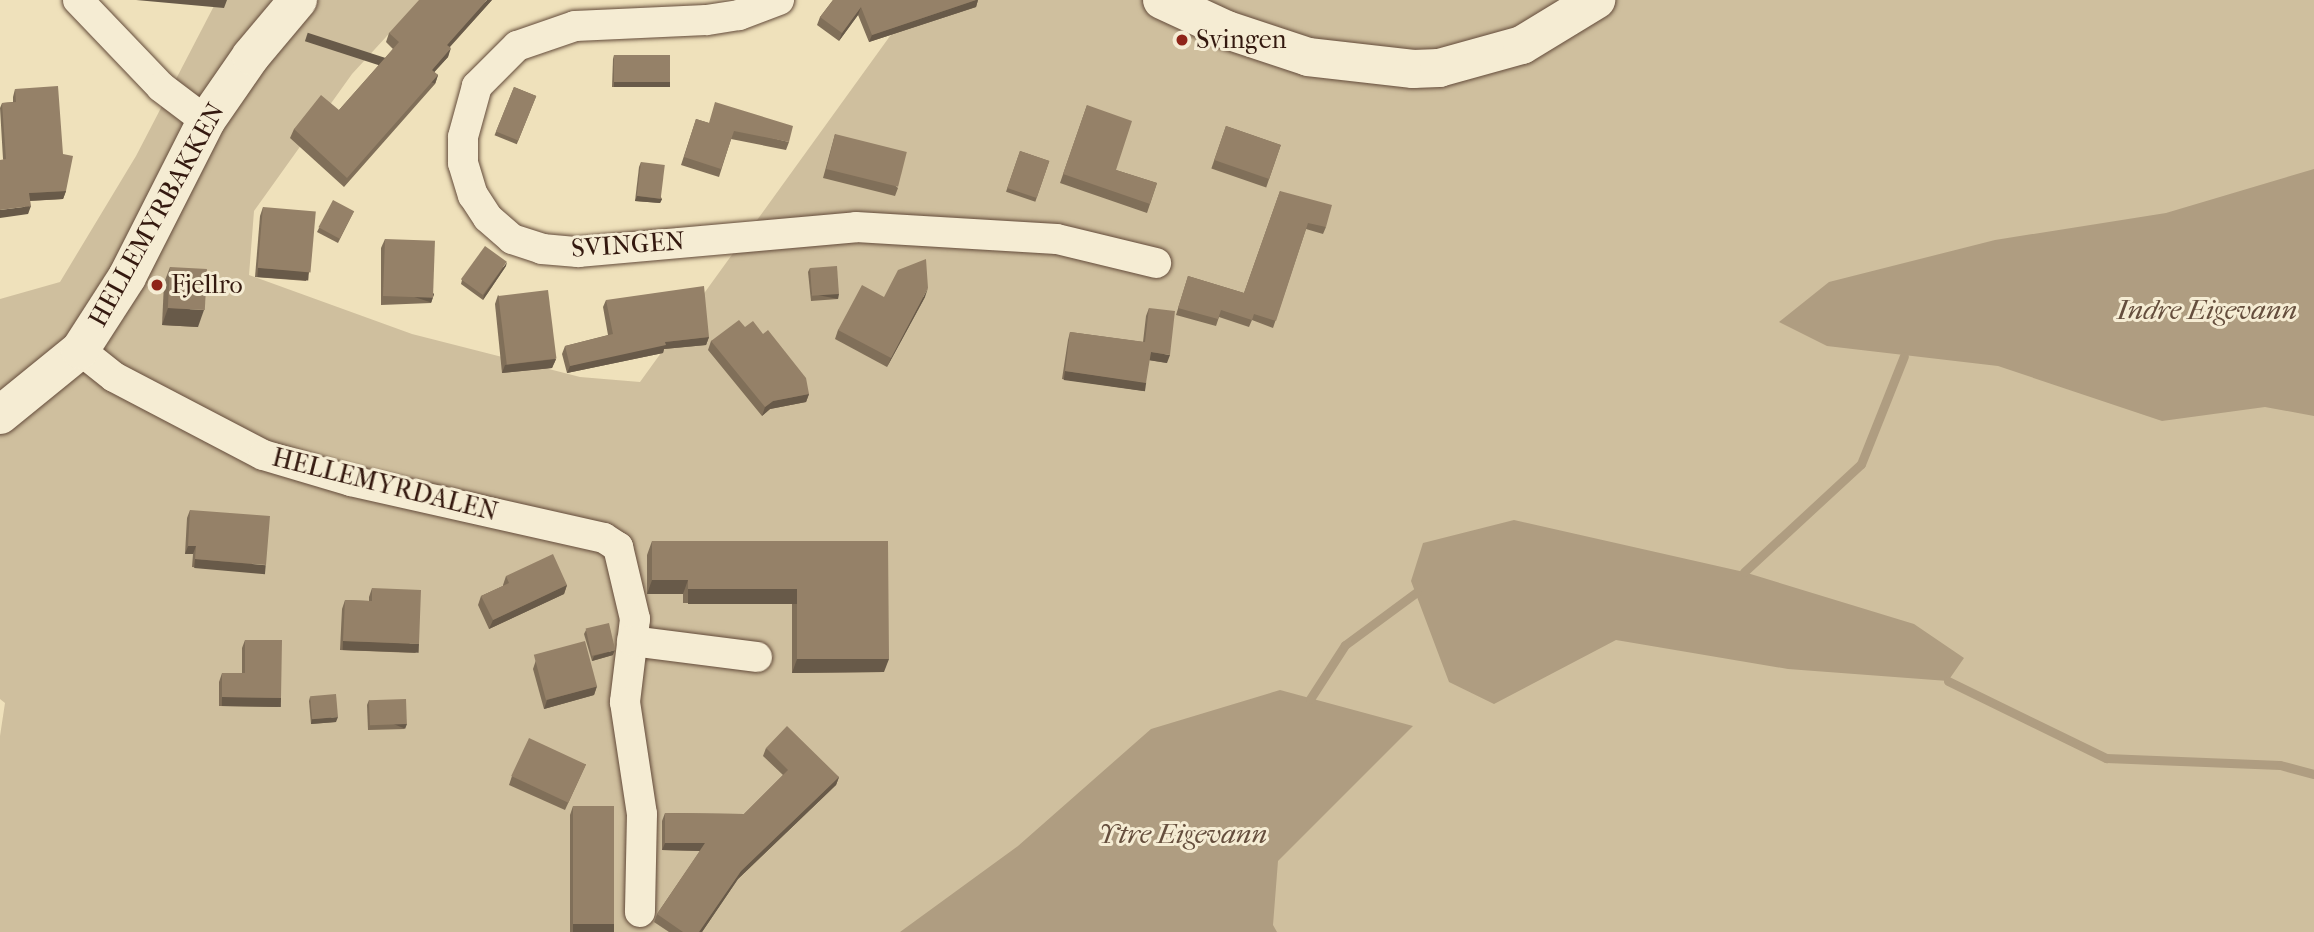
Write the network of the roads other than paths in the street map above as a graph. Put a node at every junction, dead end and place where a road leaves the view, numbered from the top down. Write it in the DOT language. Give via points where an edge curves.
graph roads {
  1 [pos="78,0"];
  2 [pos="298,0"];
  3 [pos="779,0"];
  4 [pos="1161,0"];
  5 [pos="1595,0"];
  6 [pos="206,121"];
  7 [pos="1156,263"];
  8 [pos="80,350"];
  9 [pos="0,415"];
  10 [pos="632,641"];
  11 [pos="757,657"];
  12 [pos="640,912"];
  1 -- 6 [label="street" via="161,87"];
  2 -- 6 [label="street, HELLEMYRBAKKEN" via="251,56"];
  3 -- 7 [label="street, SVINGEN" via="739,15 706,20 575,26 517,46 477,86 463,137 463,163 472,195 488,219 512,239 542,249 578,252 856,227 1058,239"];
  4 -- 5 [label="street" via="1274,47 1400,69 1439,68 1522,45"];
  6 -- 8 [label="street, HELLEMYRBAKKEN" via="127,277"];
  8 -- 9 [label="street, HELLEMYRBAKKEN"];
  8 -- 10 [label="street, HELLEMYRDALEN" via="114,377 263,455 351,481 604,538 618,547 623,560 635,619"];
  10 -- 11 [label="street"];
  10 -- 12 [label="street, HELLEMYRDALEN" via="626,713 642,814"];
}
